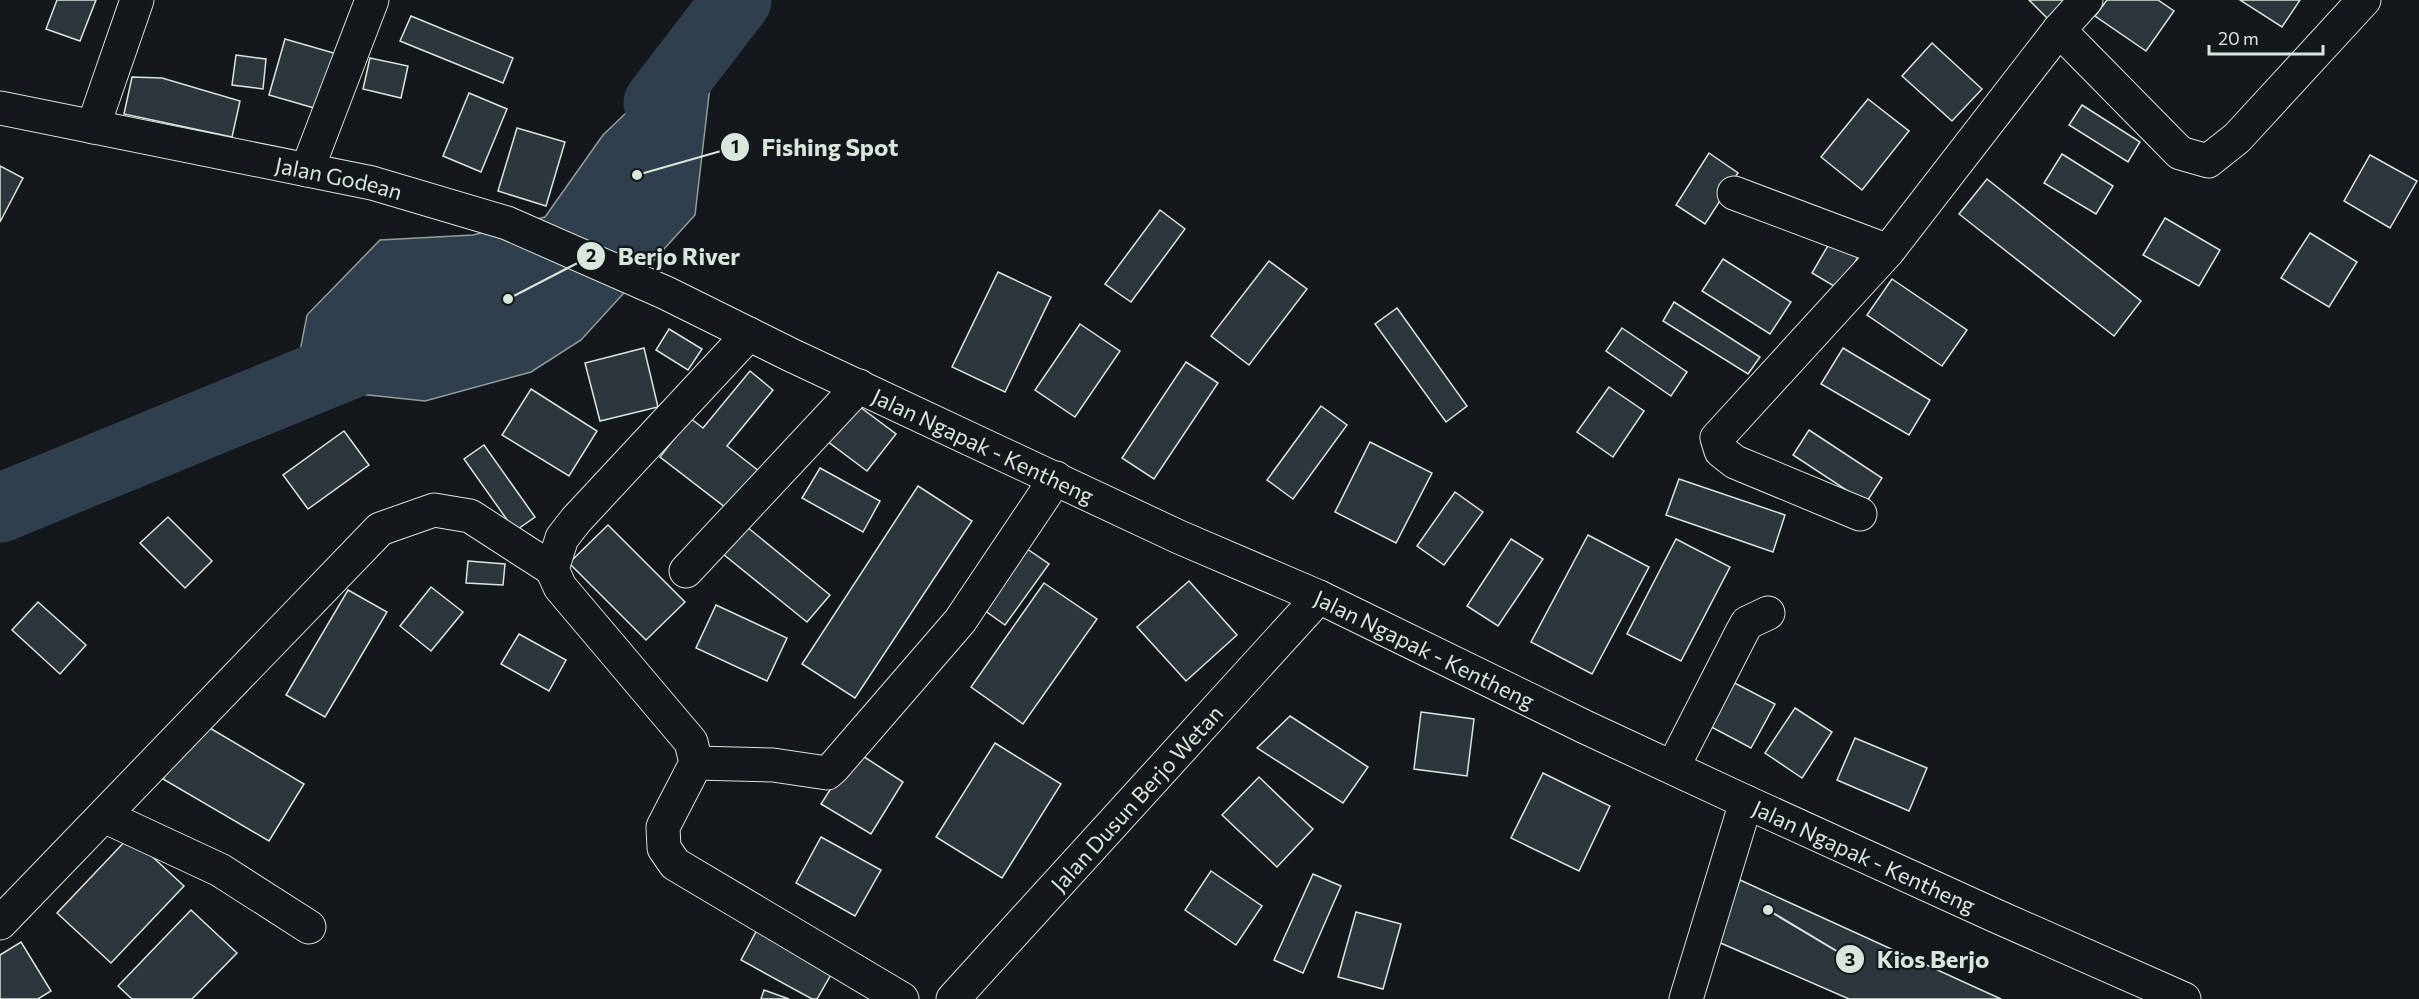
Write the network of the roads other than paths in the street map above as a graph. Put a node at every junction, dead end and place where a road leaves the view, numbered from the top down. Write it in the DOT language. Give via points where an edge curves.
graph roads {
  1 [pos="137,0"];
  2 [pos="372,0"];
  3 [pos="2086,0"];
  4 [pos="2364,0"];
  5 [pos="2059,30"];
  6 [pos="0,108"];
  7 [pos="93,127"];
  8 [pos="307,170"];
  9 [pos="1734,193"];
  10 [pos="1888,251"];
  11 [pos="666,293"];
  12 [pos="749,334"];
  13 [pos="859,386"];
  14 [pos="1056,478"];
  15 [pos="1860,514"];
  16 [pos="552,569"];
  17 [pos="686,571"];
  18 [pos="1319,597"];
  19 [pos="1768,613"];
  20 [pos="696,763"];
  21 [pos="1673,767"];
  22 [pos="1746,802"];
  23 [pos="104,816"];
  24 [pos="0,923"];
  25 [pos="309,927"];
  26 [pos="902,999"];
  27 [pos="953,999"];
  28 [pos="1686,999"];
  29 [pos="2184,999"];
  1 -- 7 [label="street"];
  2 -- 8 [label="street"];
  3 -- 5 [label="street"];
  4 -- 5 [label="street" via="2237,138 2208,161 2180,153"];
  5 -- 10 [label="street"];
  6 -- 7 [label="street, Jalan Godean"];
  7 -- 8 [label="street, Jalan Godean"];
  8 -- 11 [label="street, Jalan Godean" via="372,183 507,223"];
  9 -- 10 [label="street"];
  10 -- 15 [label="street" via="1717,438 1721,451 1735,462"];
  11 -- 12 [label="street, Jalan Ngapak - Kentheng"];
  12 -- 13 [label="street, Jalan Ngapak - Kentheng"];
  12 -- 16 [label="street" via="576,520 562,538"];
  13 -- 14 [label="street, Jalan Ngapak - Kentheng"];
  13 -- 17 [label="street"];
  14 -- 18 [label="street, Jalan Ngapak - Kentheng" via="1179,537"];
  14 -- 20 [label="street" via="960,621 827,773 773,765"];
  16 -- 20 [label="street" via="560,587 691,742"];
  16 -- 23 [label="street" via="470,516 434,510 380,529"];
  18 -- 21 [label="street, Jalan Ngapak - Kentheng"];
  18 -- 27 [label="street, Jalan Dusun Berjo Wetan"];
  19 -- 21 [label="street" via="1748,623 1742,632"];
  20 -- 26 [label="street" via="663,827 664,848 675,864"];
  21 -- 22 [label="street, Jalan Ngapak - Kentheng"];
  22 -- 28 [label="street"];
  22 -- 29 [label="street, Jalan Ngapak - Kentheng"];
  23 -- 24 [label="street"];
  23 -- 25 [label="street" via="220,870"];
}
